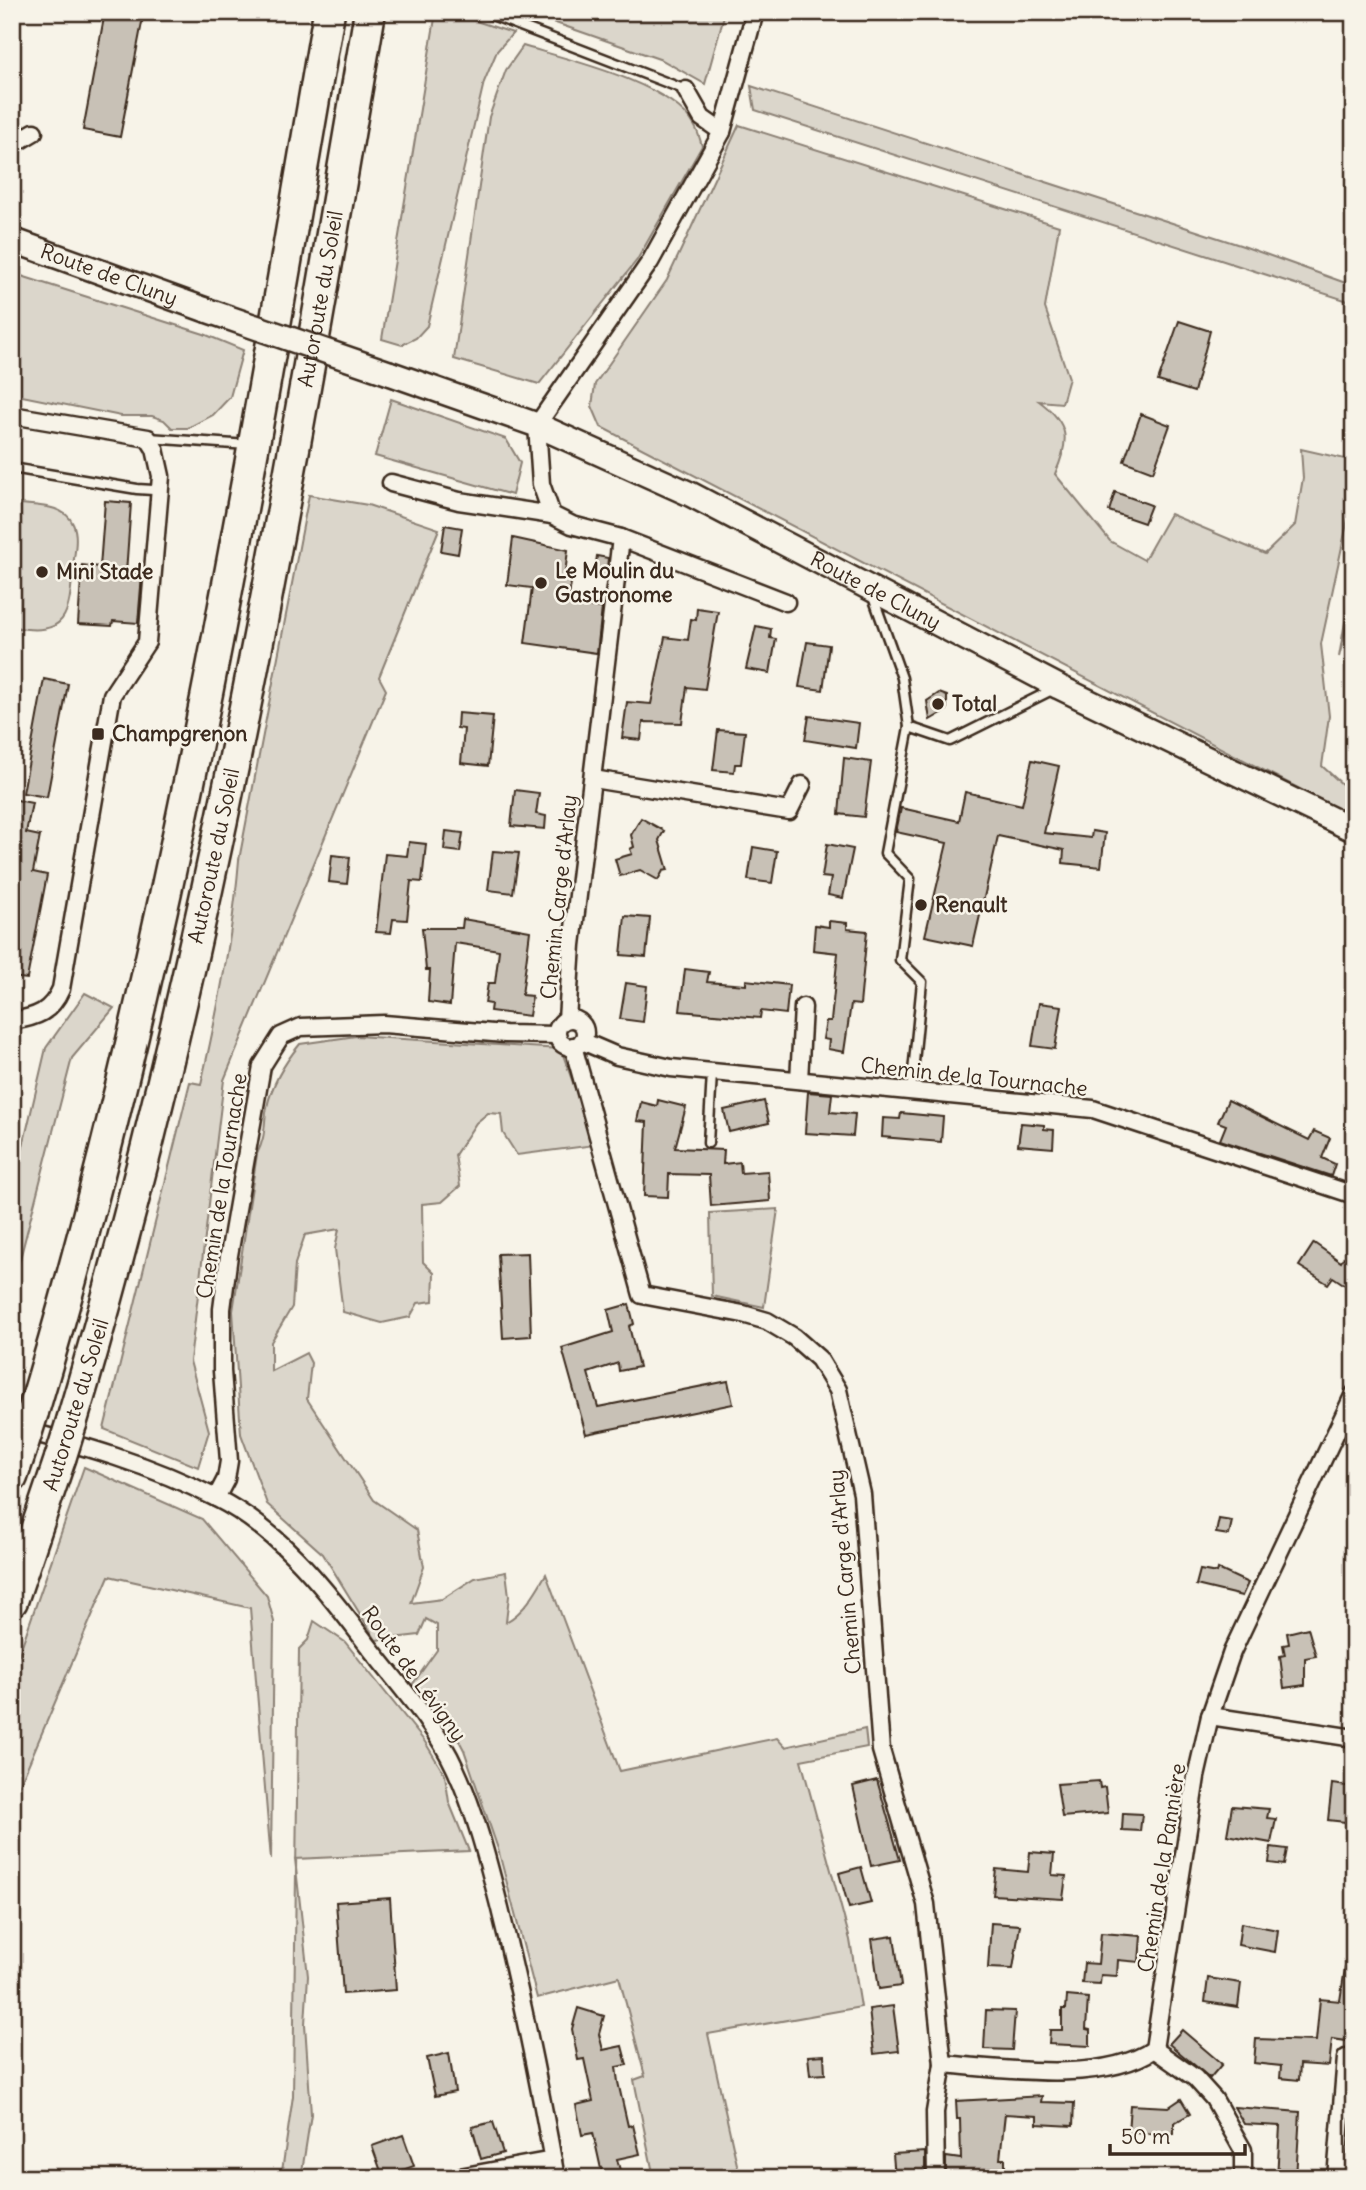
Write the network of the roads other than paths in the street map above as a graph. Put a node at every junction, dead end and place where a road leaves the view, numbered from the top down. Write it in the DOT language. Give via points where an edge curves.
graph roads {
  1 [pos="330,12"];
  2 [pos="370,12"];
  3 [pos="484,12"];
  4 [pos="755,12"];
  5 [pos="686,90"];
  6 [pos="34,132"];
  7 [pos="722,132"];
  8 [pos="12,145"];
  9 [pos="12,240"];
  10 [pos="12,415"];
  11 [pos="537,425"];
  12 [pos="149,438"];
  13 [pos="254,445"];
  14 [pos="12,468"];
  15 [pos="161,483"];
  16 [pos="391,483"];
  17 [pos="552,515"];
  18 [pos="621,538"];
  19 [pos="872,591"];
  20 [pos="786,602"];
  21 [pos="1059,687"];
  22 [pos="909,727"];
  23 [pos="593,779"];
  24 [pos="802,785"];
  25 [pos="1354,830"];
  26 [pos="803,1007"];
  27 [pos="567,1019"];
  28 [pos="12,1021"];
  29 [pos="557,1035"];
  30 [pos="578,1043"];
  31 [pos="712,1073"];
  32 [pos="799,1080"];
  33 [pos="911,1092"];
  34 [pos="708,1143"];
  35 [pos="1354,1195"];
  36 [pos="1354,1394"];
  37 [pos="20,1442"];
  38 [pos="216,1498"];
  39 [pos="12,1601"];
  40 [pos="1210,1716"];
  41 [pos="1354,1738"];
  42 [pos="1154,2049"];
  43 [pos="1346,2058"];
  44 [pos="943,2064"];
  45 [pos="553,2160"];
  46 [pos="454,2178"];
  47 [pos="556,2178"];
  48 [pos="936,2178"];
  49 [pos="1243,2178"];
  50 [pos="1336,2178"];
  1 -- 13 [label="highway, Autoroute du Soleil"];
  2 -- 39 [label="highway, Autoroute du Soleil, bridge" via="293,454 215,857 115,1278 61,1459"];
  3 -- 5 [label="lane"];
  4 -- 7 [label="street"];
  5 -- 7 [label="street" via="702,118"];
  6 -- 8 [label="street"];
  7 -- 11 [label="street" via="650,262"];
  9 -- 11 [label="main road, Route de Cluny, bridge"];
  10 -- 12 [label="street"];
  11 -- 17 [label="street" via="541,484"];
  11 -- 19 [label="main road, Route de Cluny" via="690,494"];
  12 -- 13 [label="lane"];
  12 -- 15 [label="street" via="160,463"];
  13 -- 37 [label="highway, Autoroute du Soleil" via="147,986 74,1277"];
  14 -- 15 [label="lane" via="136,489 153,490"];
  15 -- 28 [label="street" via="147,642 112,695 61,989 45,1012"];
  16 -- 17 [label="street" via="459,501"];
  17 -- 18 [label="street"];
  18 -- 20 [label="street"];
  18 -- 23 [label="street, Chemin Carge d'Arlay"];
  19 -- 21 [label="main road, Route de Cluny"];
  19 -- 22 [label="lane" via="902,678"];
  21 -- 22 [label="lane" via="950,741"];
  21 -- 25 [label="main road, Route de Cluny"];
  22 -- 33 [label="lane" via="885,853 910,879 900,960 922,982"];
  23 -- 24 [label="street, Chemin Carge d'Arlay" via="789,811"];
  23 -- 27 [label="street, Chemin Carge d'Arlay"];
  26 -- 32 [label="street"];
  27 -- 29 [label="street" via="559,1025"];
  27 -- 30 [label="street" via="582,1024"];
  29 -- 30 [label="street" via="563,1044"];
  29 -- 38 [label="street, Chemin de la Tournache" via="384,1024 301,1027 281,1036 262,1066 229,1255 222,1309 229,1461"];
  30 -- 31 [label="street, Chemin de la Tournache" via="617,1056"];
  30 -- 44 [label="street, Chemin Carge d'Arlay" via="642,1295 767,1321 819,1359 838,1390 862,1494 881,1750 926,1904"];
  31 -- 32 [label="street, Chemin de la Tournache"];
  31 -- 34 [label="lane"];
  32 -- 33 [label="street, Chemin de la Tournache"];
  33 -- 35 [label="street, Chemin de la Tournache" via="1093,1109"];
  36 -- 40 [label="street, Chemin de la Pannière" via="1232,1652"];
  37 -- 38 [label="street, Route de Lévigny" via="94,1448"];
  38 -- 45 [label="street, Route de Lévigny" via="287,1547 347,1618 456,1768 482,1838 526,2014"];
  40 -- 41 [label="street"];
  40 -- 42 [label="street, Chemin de la Pannière" via="1196,1777"];
  42 -- 44 [label="street" via="1138,2061 1041,2073"];
  42 -- 49 [label="street" via="1195,2078 1214,2099 1243,2150"];
  43 -- 50 [label="street"];
  44 -- 48 [label="street" via="936,2112"];
  45 -- 46 [label="street"];
  45 -- 47 [label="street, Route de Lévigny"];
}
